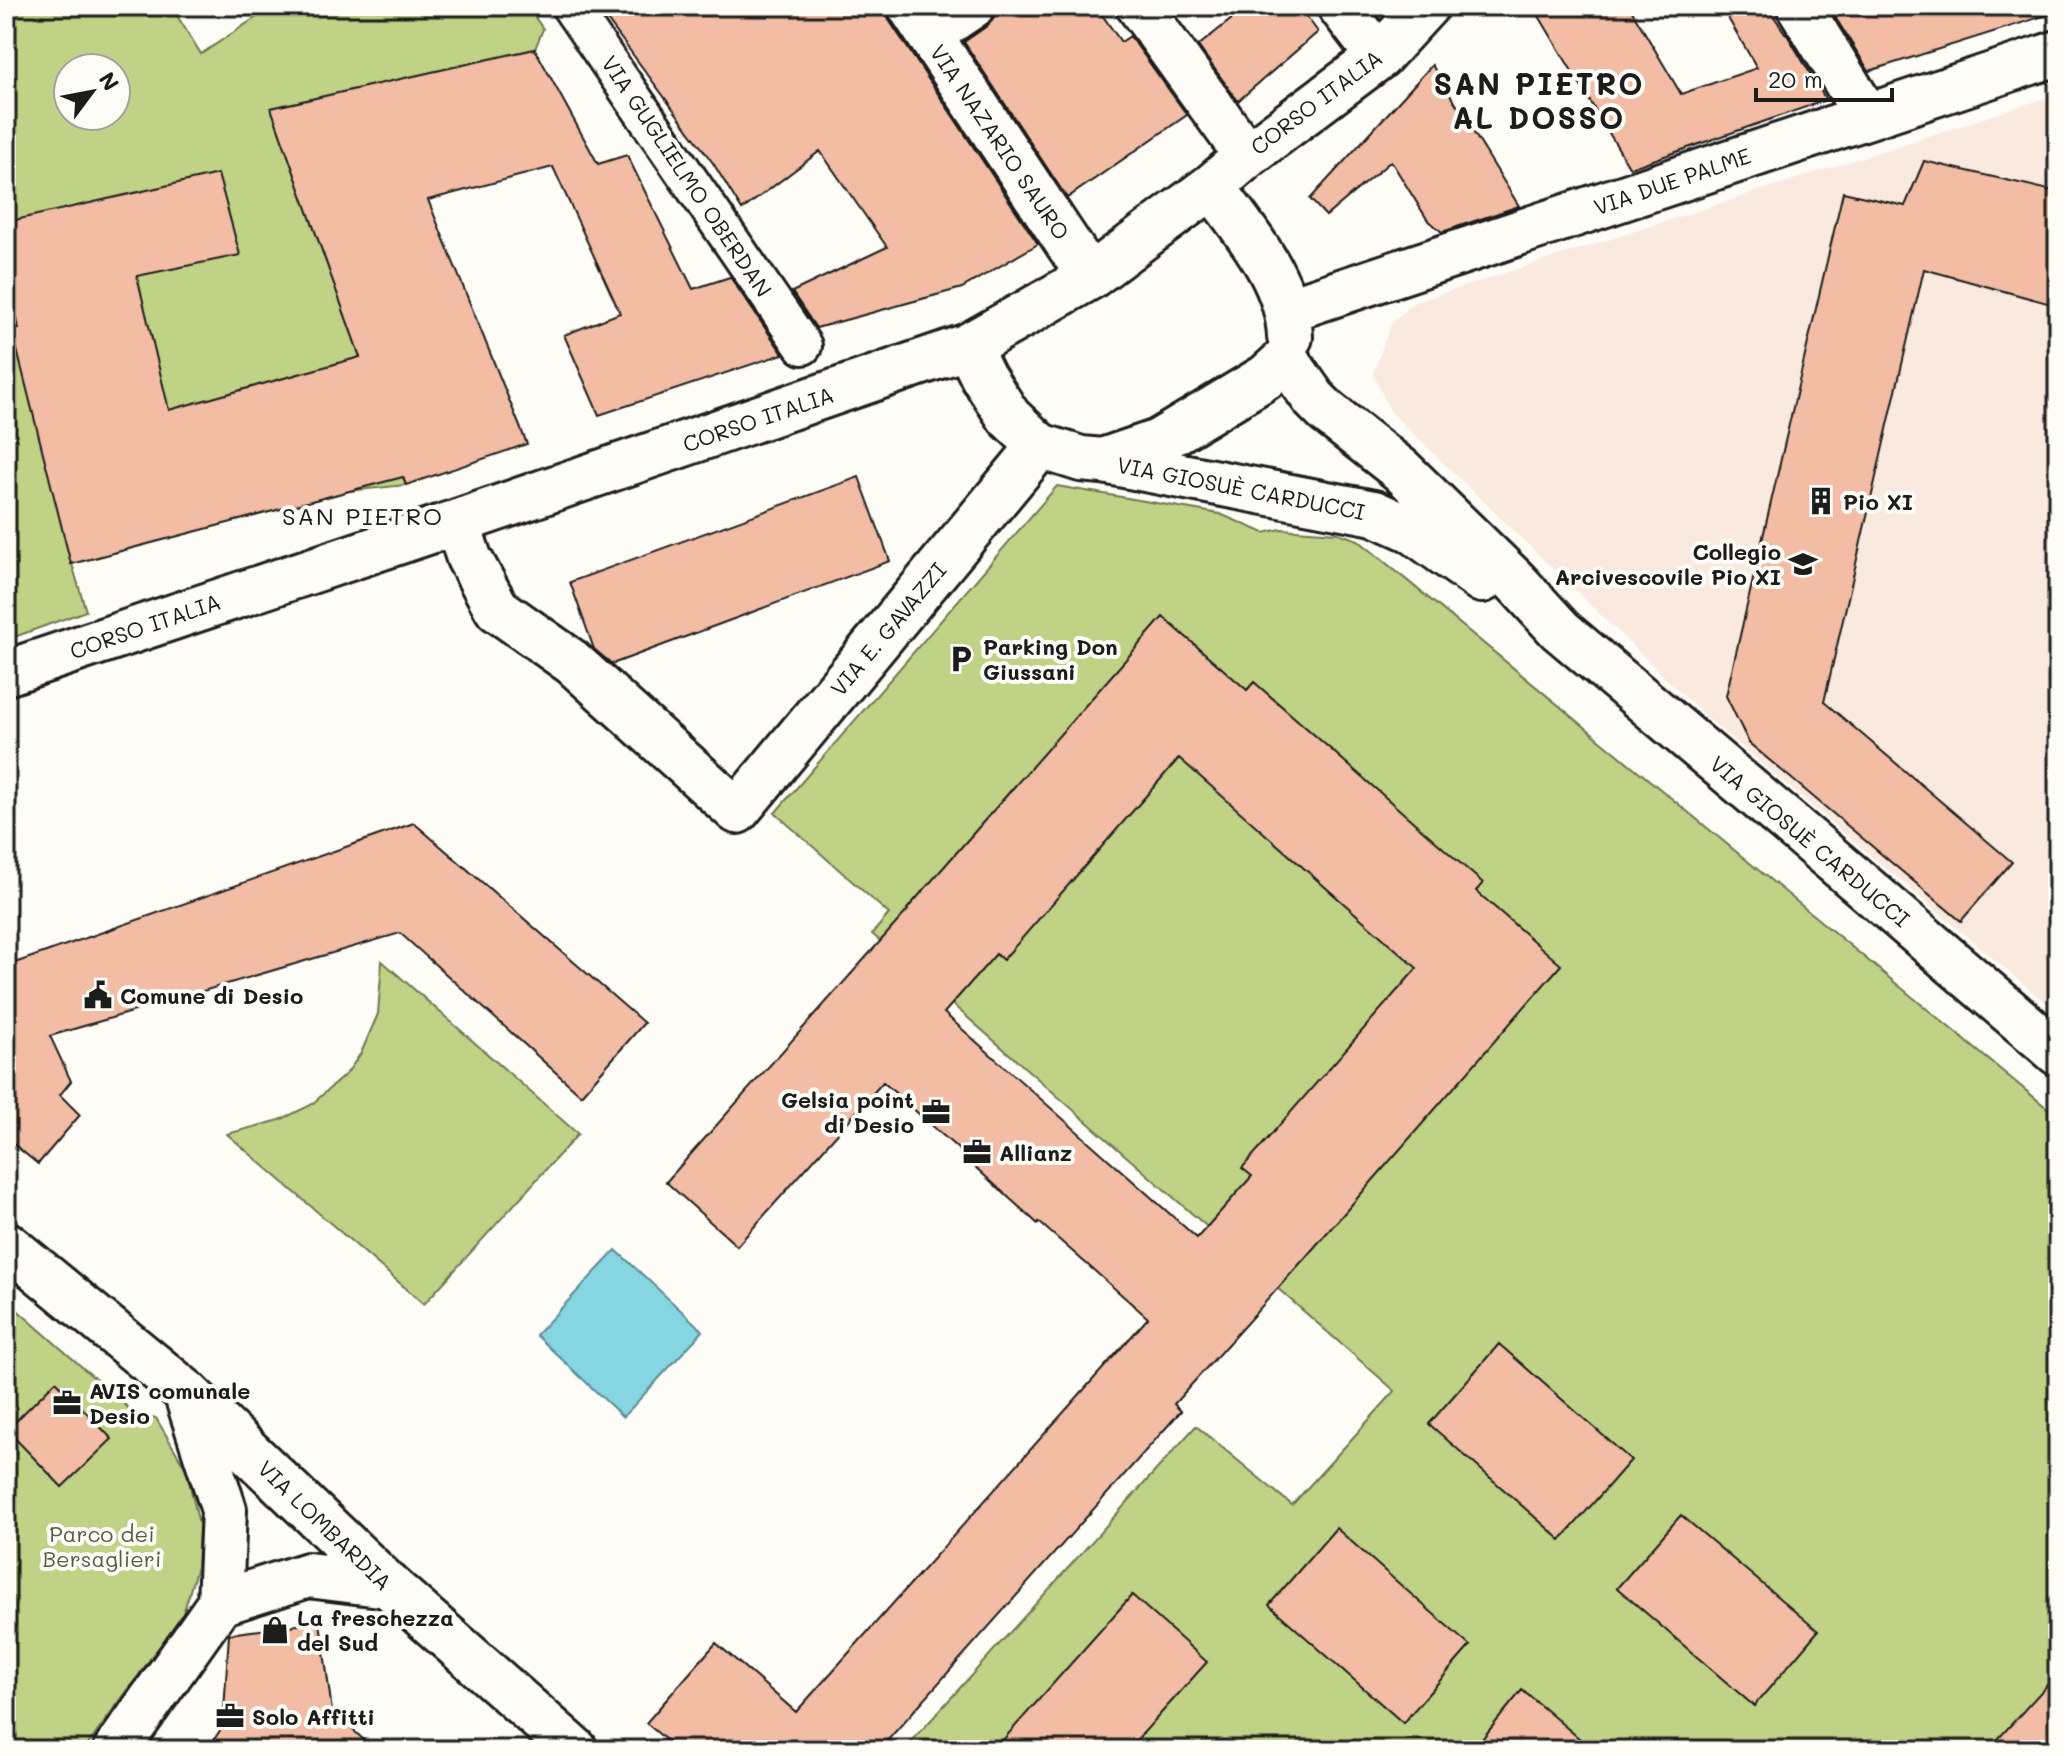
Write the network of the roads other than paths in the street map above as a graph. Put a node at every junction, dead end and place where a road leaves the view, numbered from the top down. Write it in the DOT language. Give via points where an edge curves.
graph roads {
  1 [pos="570,6"];
  2 [pos="972,6"];
  3 [pos="1139,6"];
  4 [pos="1340,6"];
  5 [pos="1426,6"];
  6 [pos="1799,6"];
  7 [pos="919,20"];
  8 [pos="2058,53"];
  9 [pos="1379,57"];
  10 [pos="1867,116"];
  11 [pos="1247,156"];
  12 [pos="1212,186"];
  13 [pos="1090,277"];
  14 [pos="1287,310"];
  15 [pos="803,346"];
  16 [pos="968,346"];
  17 [pos="1286,359"];
  18 [pos="1040,446"];
  19 [pos="1103,461"];
  20 [pos="457,522"];
  21 [pos="1560,630"];
  22 [pos="6,673"];
  23 [pos="2058,1053"];
  24 [pos="6,1244"];
  25 [pos="186,1392"];
  26 [pos="388,1585"];
  27 [pos="220,1603"];
  28 [pos="116,1750"];
  29 [pos="575,1750"];
  1 -- 15 [label="street, VIA GUGLIELMO OBERDAN"];
  2 -- 7 [label="street"];
  3 -- 11 [label="street"];
  4 -- 9 [label="street"];
  5 -- 9 [label="street, CORSO ITALIA"];
  6 -- 10 [label="street"];
  7 -- 13 [label="street, VIA NAZARIO SAURO"];
  8 -- 10 [label="street, VIA DUE PALME"];
  9 -- 11 [label="street, CORSO ITALIA"];
  10 -- 14 [label="street, VIA DUE PALME"];
  11 -- 12 [label="street, CORSO ITALIA"];
  12 -- 13 [label="street, CORSO ITALIA"];
  12 -- 14 [label="street" via="1276,280"];
  13 -- 16 [label="street, CORSO ITALIA"];
  14 -- 17 [label="street" via="1291,335"];
  16 -- 18 [label="street" via="1009,417"];
  16 -- 20 [label="street, CORSO ITALIA"];
  17 -- 19 [label="street, VIA GIOSUÈ CARDUCCI" via="1266,377 1158,442"];
  17 -- 21 [label="street, VIA GIOSUÈ CARDUCCI" via="1327,412 1401,470"];
  18 -- 19 [label="street"];
  18 -- 20 [label="street, VIA E. GAVAZZI" via="737,811 572,662 497,609 469,558"];
  19 -- 21 [label="street, VIA GIOSUÈ CARDUCCI" via="1374,513 1412,530"];
  20 -- 22 [label="street, CORSO ITALIA"];
  21 -- 23 [label="street, VIA GIOSUÈ CARDUCCI"];
  24 -- 25 [label="street, VIA LOMBARDIA"];
  25 -- 26 [label="street, VIA LOMBARDIA"];
  25 -- 27 [label="street" via="224,1510"];
  26 -- 27 [label="street" via="308,1575"];
  26 -- 29 [label="street, VIA LOMBARDIA"];
  27 -- 28 [label="street"];
}
